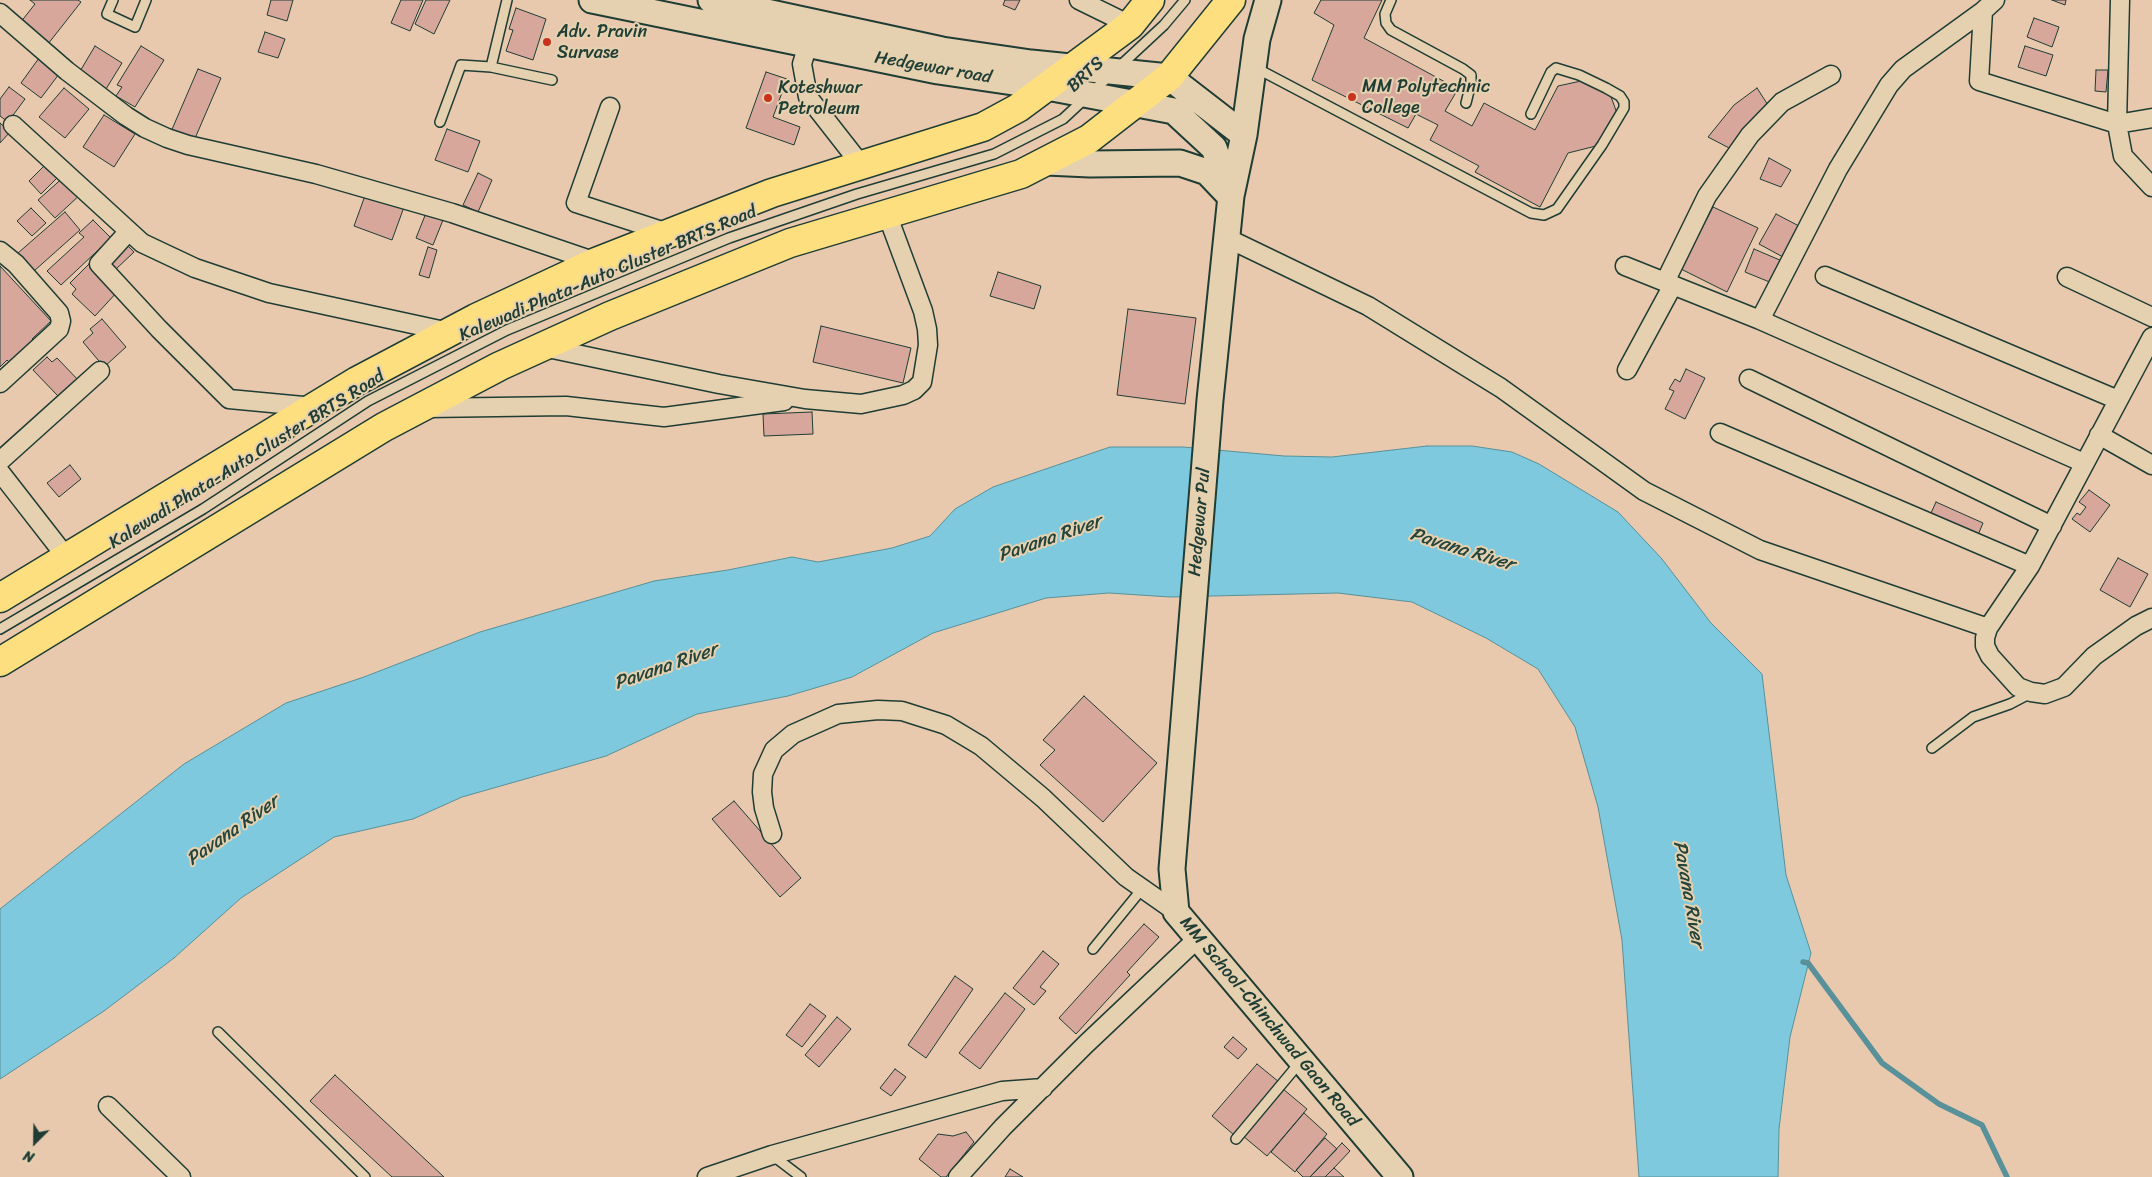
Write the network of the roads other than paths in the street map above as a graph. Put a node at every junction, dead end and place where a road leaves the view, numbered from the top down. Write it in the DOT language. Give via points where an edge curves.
graph roads {
  1 [pos="113,0"];
  2 [pos="146,0"];
  3 [pos="508,0"];
  4 [pos="592,0"];
  5 [pos="710,0"];
  6 [pos="1079,0"];
  7 [pos="1150,0"];
  8 [pos="1186,0"];
  9 [pos="1231,0"];
  10 [pos="1268,0"];
  11 [pos="1391,0"];
  12 [pos="2120,0"];
  13 [pos="637,4"];
  14 [pos="1989,6"];
  15 [pos="0,13"];
  16 [pos="1130,25"];
  17 [pos="811,33"];
  18 [pos="1073,66"];
  19 [pos="491,67"];
  20 [pos="1254,67"];
  21 [pos="1115,71"];
  22 [pos="1831,75"];
  23 [pos="1169,77"];
  24 [pos="552,80"];
  25 [pos="1047,87"];
  26 [pos="1090,94"];
  27 [pos="1138,103"];
  28 [pos="1466,103"];
  29 [pos="610,107"];
  30 [pos="1531,114"];
  31 [pos="2152,118"];
  32 [pos="440,122"];
  33 [pos="2117,124"];
  34 [pos="13,125"];
  35 [pos="1244,135"];
  36 [pos="994,154"];
  37 [pos="1046,162"];
  38 [pos="862,166"];
  39 [pos="2152,187"];
  40 [pos="1231,196"];
  41 [pos="886,214"];
  42 [pos="129,231"];
  43 [pos="668,233"];
  44 [pos="1227,238"];
  45 [pos="0,251"];
  46 [pos="596,262"];
  47 [pos="1625,266"];
  48 [pos="1825,276"];
  49 [pos="2067,277"];
  50 [pos="1669,283"];
  51 [pos="2152,317"];
  52 [pos="1760,320"];
  53 [pos="449,332"];
  54 [pos="2152,337"];
  55 [pos="542,347"];
  56 [pos="1628,370"];
  57 [pos="100,371"];
  58 [pos="1749,380"];
  59 [pos="0,383"];
  60 [pos="805,399"];
  61 [pos="2118,400"];
  62 [pos="315,407"];
  63 [pos="420,408"];
  64 [pos="1720,433"];
  65 [pos="2099,435"];
  66 [pos="0,462"];
  67 [pos="2084,463"];
  68 [pos="2152,465"];
  69 [pos="3,485"];
  70 [pos="2052,526"];
  71 [pos="67,558"];
  72 [pos="2030,566"];
  73 [pos="0,598"];
  74 [pos="2152,618"];
  75 [pos="1988,628"];
  76 [pos="0,629"];
  77 [pos="1191,644"];
  78 [pos="0,662"];
  79 [pos="2031,692"];
  80 [pos="1932,748"];
  81 [pos="772,834"];
  82 [pos="1142,889"];
  83 [pos="1176,912"];
  84 [pos="1197,939"];
  85 [pos="1092,949"];
  86 [pos="218,1032"];
  87 [pos="1301,1060"];
  88 [pos="1043,1088"];
  89 [pos="108,1106"];
  90 [pos="1236,1139"];
  91 [pos="772,1155"];
  92 [pos="181,1177"];
  93 [pos="365,1177"];
  94 [pos="707,1177"];
  95 [pos="794,1177"];
  96 [pos="800,1177"];
  97 [pos="958,1177"];
  98 [pos="1400,1177"];
  1 -- 2 [label="lane" via="107,14 135,27"];
  3 -- 19 [label="lane"];
  4 -- 13 [label="main road, Hedgewar road"];
  5 -- 17 [label="main road, Hedgewar road"];
  6 -- 16 [label="street"];
  7 -- 16 [label="main road"];
  8 -- 21 [label="lane, BRTS"];
  9 -- 23 [label="main road"];
  10 -- 20 [label="main road, Hedgewar Pul"];
  11 -- 28 [label="lane" via="1385,14 1391,30 1470,75"];
  12 -- 33 [label="street"];
  13 -- 17 [label="main road, Hedgewar road"];
  14 -- 33 [label="street" via="1979,81"];
  14 -- 52 [label="street" via="1920,56 1889,85 1838,169"];
  15 -- 46 [label="street" via="67,71 126,116 167,138 316,174 452,213"];
  16 -- 18 [label="main road"];
  17 -- 18 [label="main road, Hedgewar road"];
  17 -- 25 [label="main road, Hedgewar road" via="938,71"];
  17 -- 38 [label="street" via="802,64 808,97"];
  18 -- 21 [label="main road, Hedgewar road"];
  18 -- 25 [label="main road"];
  19 -- 24 [label="lane"];
  19 -- 32 [label="lane" via="461,64"];
  20 -- 30 [label="lane" via="1531,212 1544,215 1558,209 1602,145 1624,108 1624,102 1606,88 1556,68 1550,72"];
  20 -- 35 [label="main road, Hedgewar Pul"];
  21 -- 23 [label="main road, Hedgewar road"];
  21 -- 26 [label="lane, BRTS"];
  22 -- 50 [label="street" via="1782,102 1750,135 1707,196"];
  23 -- 27 [label="main road"];
  23 -- 35 [label="main road"];
  25 -- 26 [label="main road, Hedgewar road"];
  25 -- 38 [label="main road" via="983,127"];
  26 -- 27 [label="main road, Hedgewar road"];
  26 -- 36 [label="lane, BRTS" via="1063,119"];
  27 -- 37 [label="main road" via="1089,139"];
  27 -- 40 [label="main road, Hedgewar road" via="1174,111 1214,148"];
  29 -- 43 [label="street" via="576,203"];
  31 -- 33 [label="street"];
  33 -- 39 [label="street" via="2123,156"];
  34 -- 42 [label="street"];
  35 -- 40 [label="main road, Hedgewar Pul"];
  36 -- 76 [label="lane, Kalewadi Phata-Auto Cluster BRTS Road" via="857,194 729,238 507,330 368,400 203,509"];
  37 -- 40 [label="main road" via="1180,163 1207,172"];
  37 -- 41 [label="main road" via="1021,174"];
  38 -- 43 [label="main road" via="772,193"];
  40 -- 44 [label="main road, Hedgewar Pul"];
  41 -- 55 [label="main road" via="790,243"];
  41 -- 60 [label="street" via="927,329 922,382 903,395 861,404"];
  42 -- 53 [label="street" via="142,243 195,268 269,293"];
  42 -- 62 [label="street" via="98,264 229,399"];
  43 -- 46 [label="main road"];
  44 -- 75 [label="street" via="1368,306 1501,388 1644,491 1760,550"];
  44 -- 77 [label="main road, Hedgewar Pul" via="1210,400"];
  45 -- 59 [label="street" via="16,264 59,313 61,322 59,329"];
  46 -- 53 [label="main road"];
  47 -- 50 [label="street"];
  48 -- 61 [label="street"];
  49 -- 51 [label="street"];
  50 -- 52 [label="street"];
  50 -- 56 [label="street"];
  52 -- 67 [label="street"];
  53 -- 62 [label="main road"];
  54 -- 61 [label="street"];
  55 -- 60 [label="street"];
  55 -- 63 [label="main road"];
  57 -- 66 [label="street"];
  58 -- 70 [label="street"];
  60 -- 63 [label="street" via="664,417 566,406"];
  61 -- 65 [label="street"];
  62 -- 71 [label="main road"];
  63 -- 78 [label="main road"];
  64 -- 72 [label="street"];
  65 -- 67 [label="street"];
  65 -- 68 [label="street"];
  67 -- 70 [label="street"];
  69 -- 71 [label="street"];
  70 -- 72 [label="street"];
  71 -- 73 [label="main road"];
  72 -- 75 [label="street"];
  74 -- 79 [label="street" via="2094,656 2064,687 2045,694"];
  75 -- 79 [label="street" via="1985,646 1990,656 2018,687"];
  77 -- 83 [label="main road, MM School-Chinchwad Gaon Road" via="1172,869"];
  79 -- 80 [label="lane" via="2010,704 1973,717"];
  81 -- 82 [label="street" via="762,792 763,774 774,750 793,734 838,714 902,711 946,725 981,746"];
  82 -- 83 [label="street"];
  82 -- 85 [label="lane"];
  83 -- 84 [label="main road, MM School-Chinchwad Gaon Road"];
  84 -- 87 [label="main road, MM School-Chinchwad Gaon Road"];
  84 -- 88 [label="street"];
  86 -- 93 [label="lane"];
  87 -- 90 [label="lane"];
  87 -- 98 [label="main road, MM School-Chinchwad Gaon Road"];
  88 -- 91 [label="street" via="1002,1091"];
  88 -- 97 [label="street"];
  89 -- 92 [label="street"];
  91 -- 94 [label="street"];
  91 -- 96 [label="lane"];
  95 -- 96 [label="lane"];
}
